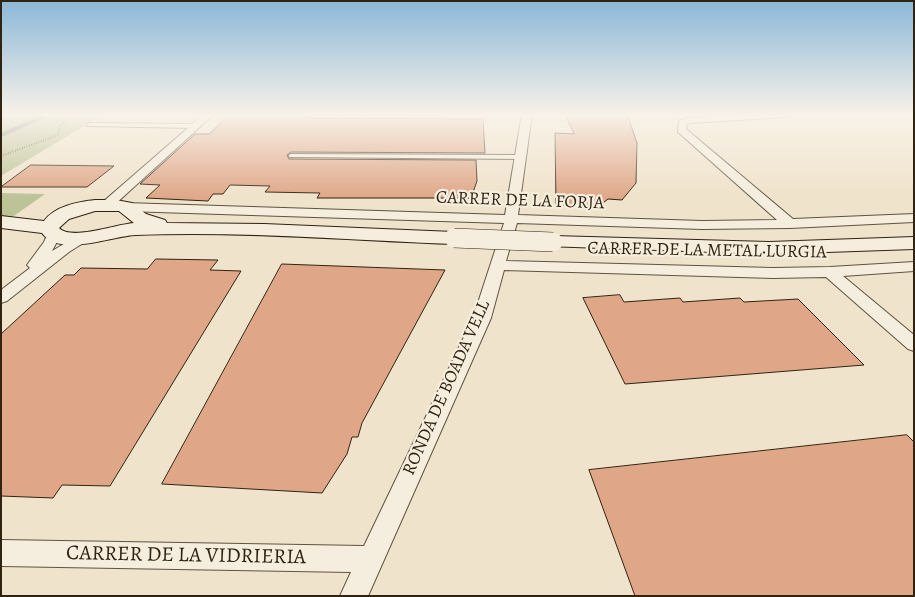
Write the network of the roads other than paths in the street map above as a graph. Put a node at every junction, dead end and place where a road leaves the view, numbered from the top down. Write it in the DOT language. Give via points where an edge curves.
graph roads {
  1 [pos="181,142"];
  2 [pos="523,142"];
  3 [pos="695,142"];
  4 [pos="291,156"];
  5 [pos="521,156"];
  6 [pos="121,208"];
  7 [pos="75,210"];
  8 [pos="914,218"];
  9 [pos="511,220"];
  10 [pos="1,221"];
  11 [pos="790,224"];
  12 [pos="177,228"];
  13 [pos="51,232"];
  14 [pos="914,233"];
  15 [pos="93,236"];
  16 [pos="454,238"];
  17 [pos="553,242"];
  18 [pos="914,243"];
  19 [pos="707,247"];
  20 [pos="498,264"];
  21 [pos="914,266"];
  22 [pos="830,272"];
  23 [pos="23,279"];
  24 [pos="1,298"];
  25 [pos="914,345"];
  26 [pos="1,553"];
  27 [pos="371,559"];
  28 [pos="354,596"];
  1 -- 6 [label="street"];
  2 -- 5 [label="street, RONDA DE BOADA VELL"];
  3 -- 11 [label="street"];
  4 -- 5 [label="lane"];
  5 -- 9 [label="street, RONDA DE BOADA VELL"];
  6 -- 7 [label="main road"];
  6 -- 9 [label="street, CARRER DE LA FORJA"];
  6 -- 12 [label="main road" via="146,221"];
  6 -- 15 [label="main road" via="124,223"];
  7 -- 10 [label="main road"];
  7 -- 13 [label="main road" via="54,221"];
  8 -- 11 [label="street, CARRER DE LA FORJA"];
  9 -- 11 [label="street, CARRER DE LA FORJA"];
  9 -- 20 [label="street, RONDA DE BOADA VELL"];
  10 -- 13 [label="main road"];
  12 -- 15 [label="main road"];
  12 -- 16 [label="main road"];
  13 -- 15 [label="main road" via="62,239"];
  13 -- 23 [label="street" via="51,243"];
  14 -- 19 [label="main road"];
  15 -- 23 [label="street" via="64,249"];
  16 -- 17 [label="main road, bridge"];
  17 -- 19 [label="main road"];
  18 -- 19 [label="main road"];
  20 -- 22 [label="street, CARRER DE LA METAL·LURGIA"];
  20 -- 27 [label="street, RONDA DE BOADA VELL" via="482,318"];
  21 -- 22 [label="street, CARRER DE LA METAL·LURGIA"];
  22 -- 25 [label="street"];
  23 -- 24 [label="street"];
  26 -- 27 [label="street, CARRER DE LA VIDRIERIA"];
  27 -- 28 [label="street, RONDA DE BOADA VELL"];
}
